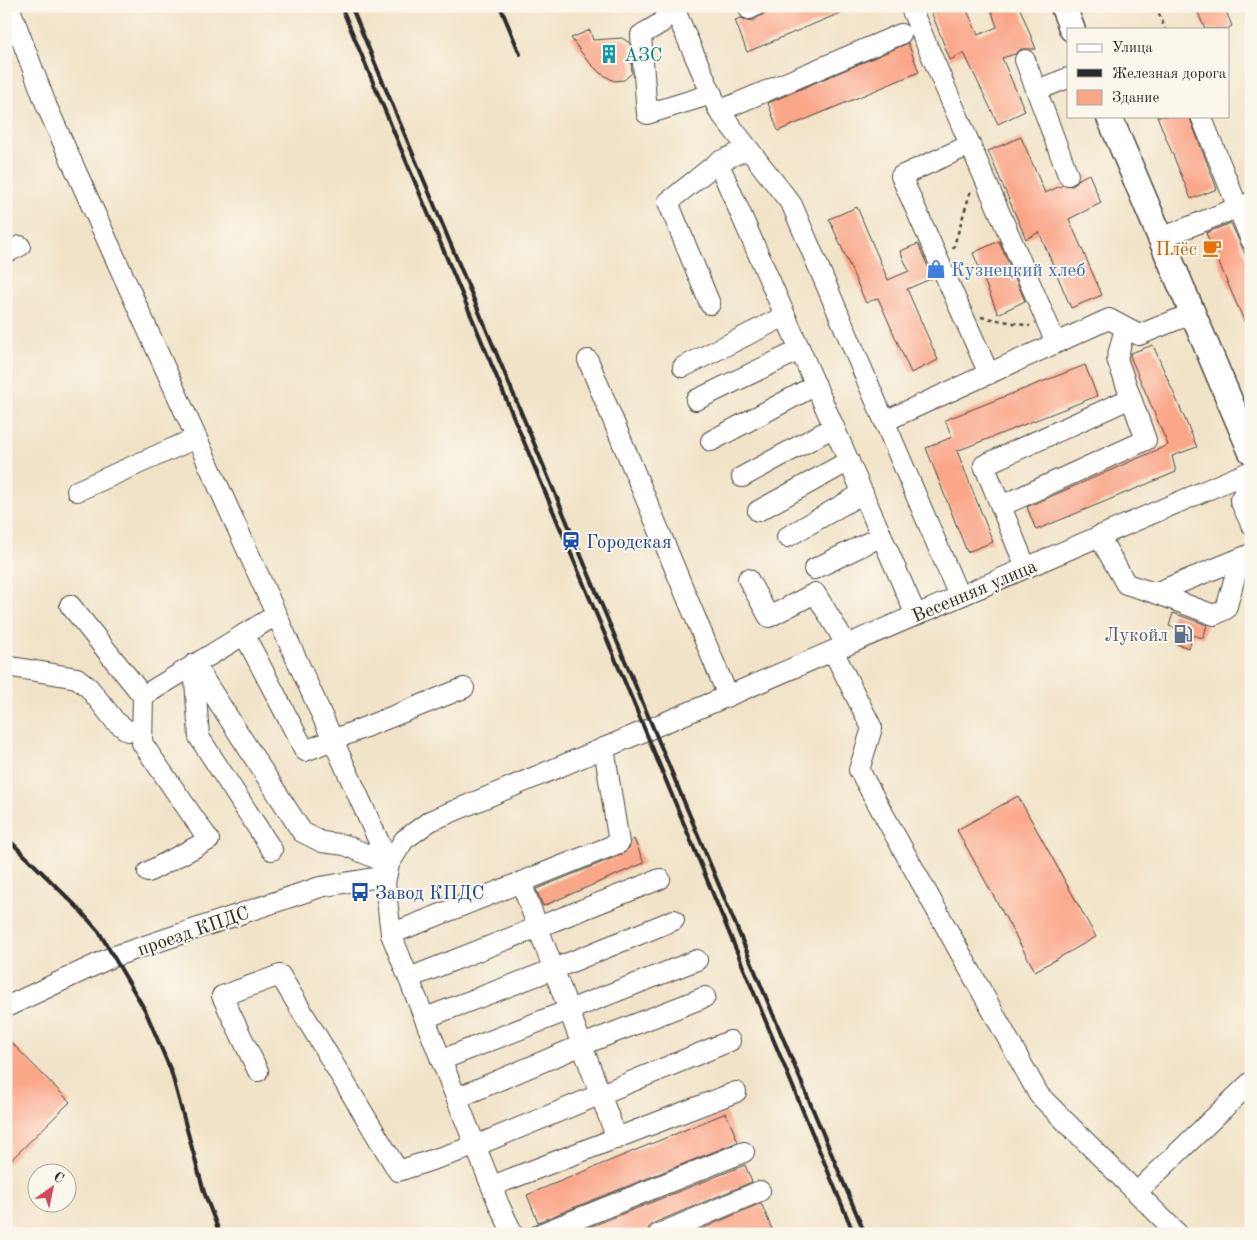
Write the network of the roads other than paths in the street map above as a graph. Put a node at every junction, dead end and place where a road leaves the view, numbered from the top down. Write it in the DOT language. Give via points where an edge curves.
graph roads {
  1 [pos="9,6"];
  2 [pos="672,6"];
  3 [pos="910,6"];
  4 [pos="1063,6"];
  5 [pos="1072,28"];
  6 [pos="901,34"];
  7 [pos="1025,60"];
  8 [pos="1067,78"];
  9 [pos="1037,90"];
  10 [pos="715,103"];
  11 [pos="1110,118"];
  12 [pos="1202,118"];
  13 [pos="970,145"];
  14 [pos="748,149"];
  15 [pos="718,162"];
  16 [pos="1068,175"];
  17 [pos="1244,205"];
  18 [pos="1161,238"];
  19 [pos="1251,240"];
  20 [pos="710,304"];
  21 [pos="1192,313"];
  22 [pos="785,316"];
  23 [pos="1125,328"];
  24 [pos="1053,336"];
  25 [pos="800,350"];
  26 [pos="588,360"];
  27 [pos="683,367"];
  28 [pos="989,374"];
  29 [pos="816,385"];
  30 [pos="1131,398"];
  31 [pos="696,400"];
  32 [pos="885,421"];
  33 [pos="834,427"];
  34 [pos="196,438"];
  35 [pos="711,441"];
  36 [pos="1251,451"];
  37 [pos="849,462"];
  38 [pos="1251,471"];
  39 [pos="742,477"];
  40 [pos="1251,481"];
  41 [pos="77,491"];
  42 [pos="863,493"];
  43 [pos="1001,506"];
  44 [pos="758,510"];
  45 [pos="1251,524"];
  46 [pos="882,536"];
  47 [pos="1099,536"];
  48 [pos="787,537"];
  49 [pos="1245,556"];
  50 [pos="1026,568"];
  51 [pos="814,569"];
  52 [pos="748,579"];
  53 [pos="1155,593"];
  54 [pos="959,596"];
  55 [pos="70,605"];
  56 [pos="276,615"];
  57 [pos="916,615"];
  58 [pos="244,634"];
  59 [pos="840,648"];
  60 [pos="194,664"];
  61 [pos="6,666"];
  62 [pos="464,688"];
  63 [pos="143,696"];
  64 [pos="728,696"];
  65 [pos="142,730"];
  66 [pos="333,740"];
  67 [pos="604,748"];
  68 [pos="272,850"];
  69 [pos="388,870"];
  70 [pos="148,872"];
  71 [pos="660,879"];
  72 [pos="521,882"];
  73 [pos="674,920"];
  74 [pos="538,927"];
  75 [pos="391,934"];
  76 [pos="697,960"];
  77 [pos="554,969"];
  78 [pos="409,978"];
  79 [pos="705,997"];
  80 [pos="6,1006"];
  81 [pos="569,1011"];
  82 [pos="425,1018"];
  83 [pos="730,1041"];
  84 [pos="582,1045"];
  85 [pos="441,1060"];
  86 [pos="258,1071"];
  87 [pos="1251,1082"];
  88 [pos="736,1092"];
  89 [pos="600,1093"];
  90 [pos="457,1098"];
  91 [pos="617,1139"];
  92 [pos="475,1146"];
  93 [pos="744,1152"];
  94 [pos="492,1186"];
  95 [pos="760,1191"];
  96 [pos="1137,1192"];
  97 [pos="513,1234"];
  98 [pos="540,1234"];
  99 [pos="660,1234"];
  100 [pos="1178,1234"];
  1 -- 34 [label="street" via="47,107"];
  2 -- 10 [label="street"];
  2 -- 10 [label="street" via="661,23 641,35 647,114"];
  3 -- 13 [label="street"];
  4 -- 5 [label="main road"];
  6 -- 10 [label="street"];
  7 -- 9 [label="street"];
  8 -- 9 [label="street"];
  9 -- 16 [label="street"];
  10 -- 14 [label="street"];
  11 -- 18 [label="main road"];
  12 -- 17 [label="street"];
  13 -- 24 [label="street"];
  13 -- 28 [label="street" via="901,176"];
  14 -- 15 [label="street"];
  14 -- 32 [label="street" via="792,205"];
  15 -- 20 [label="street" via="668,202"];
  15 -- 22 [label="street"];
  17 -- 18 [label="street"];
  17 -- 19 [label="street"];
  18 -- 21 [label="main road"];
  21 -- 23 [label="street" via="1139,334"];
  21 -- 36 [label="main road"];
  22 -- 25 [label="street"];
  22 -- 27 [label="street"];
  23 -- 24 [label="street" via="1109,319"];
  23 -- 30 [label="street" via="1117,359"];
  24 -- 28 [label="street"];
  25 -- 29 [label="street"];
  25 -- 31 [label="street"];
  26 -- 64 [label="street"];
  28 -- 32 [label="street"];
  29 -- 33 [label="street"];
  29 -- 35 [label="street"];
  30 -- 43 [label="street" via="1146,440"];
  30 -- 43 [label="street" via="984,465"];
  32 -- 54 [label="street"];
  33 -- 37 [label="street"];
  33 -- 39 [label="street"];
  34 -- 41 [label="street"];
  34 -- 56 [label="street"];
  37 -- 42 [label="street"];
  37 -- 44 [label="street"];
  38 -- 47 [label="street, Весенняя улица"];
  40 -- 45 [label="street" via="1240,500"];
  42 -- 46 [label="street"];
  42 -- 48 [label="street"];
  43 -- 50 [label="street"];
  46 -- 51 [label="street"];
  46 -- 57 [label="street"];
  47 -- 50 [label="street, Весенняя улица"];
  47 -- 53 [label="street" via="1126,584"];
  49 -- 53 [label="street"];
  49 -- 53 [label="street" via="1226,609 1214,615"];
  50 -- 54 [label="street, Весенняя улица"];
  52 -- 59 [label="street" via="769,617 814,593"];
  54 -- 57 [label="street, Весенняя улица"];
  55 -- 63 [label="street"];
  56 -- 58 [label="street"];
  56 -- 66 [label="street"];
  57 -- 59 [label="street, Весенняя улица"];
  58 -- 60 [label="street"];
  58 -- 66 [label="street" via="305,751"];
  59 -- 64 [label="street, Весенняя улица"];
  59 -- 96 [label="street" via="872,728 859,770 1039,1095"];
  60 -- 63 [label="street"];
  60 -- 68 [label="street" via="199,737"];
  60 -- 69 [label="street" via="302,832 322,842 345,846"];
  61 -- 65 [label="street" via="76,678 89,688 115,721 128,731"];
  62 -- 66 [label="street"];
  63 -- 65 [label="street"];
  64 -- 67 [label="street, Весенняя улица"];
  65 -- 70 [label="street" via="142,743 209,840"];
  66 -- 69 [label="street"];
  67 -- 69 [label="street, Весенняя улица" via="430,820 404,840"];
  67 -- 72 [label="street" via="619,843"];
  69 -- 75 [label="street" via="386,906"];
  69 -- 80 [label="street, проезд КПДС" via="320,887 112,957"];
  71 -- 74 [label="street"];
  72 -- 74 [label="street"];
  72 -- 75 [label="street"];
  73 -- 77 [label="street"];
  74 -- 77 [label="street"];
  74 -- 78 [label="street"];
  75 -- 78 [label="street"];
  76 -- 81 [label="street"];
  77 -- 81 [label="street"];
  77 -- 82 [label="street"];
  78 -- 82 [label="street"];
  79 -- 84 [label="street"];
  81 -- 84 [label="street"];
  81 -- 85 [label="street"];
  82 -- 85 [label="street"];
  83 -- 89 [label="street"];
  84 -- 89 [label="street"];
  84 -- 90 [label="street"];
  85 -- 90 [label="street"];
  86 -- 92 [label="street" via="222,996 280,975 398,1172"];
  87 -- 96 [label="street"];
  88 -- 91 [label="street"];
  89 -- 91 [label="street"];
  89 -- 92 [label="street"];
  90 -- 92 [label="street"];
  91 -- 94 [label="street"];
  92 -- 94 [label="street"];
  93 -- 98 [label="street"];
  94 -- 97 [label="street"];
  95 -- 99 [label="street"];
  96 -- 100 [label="street"];
}
